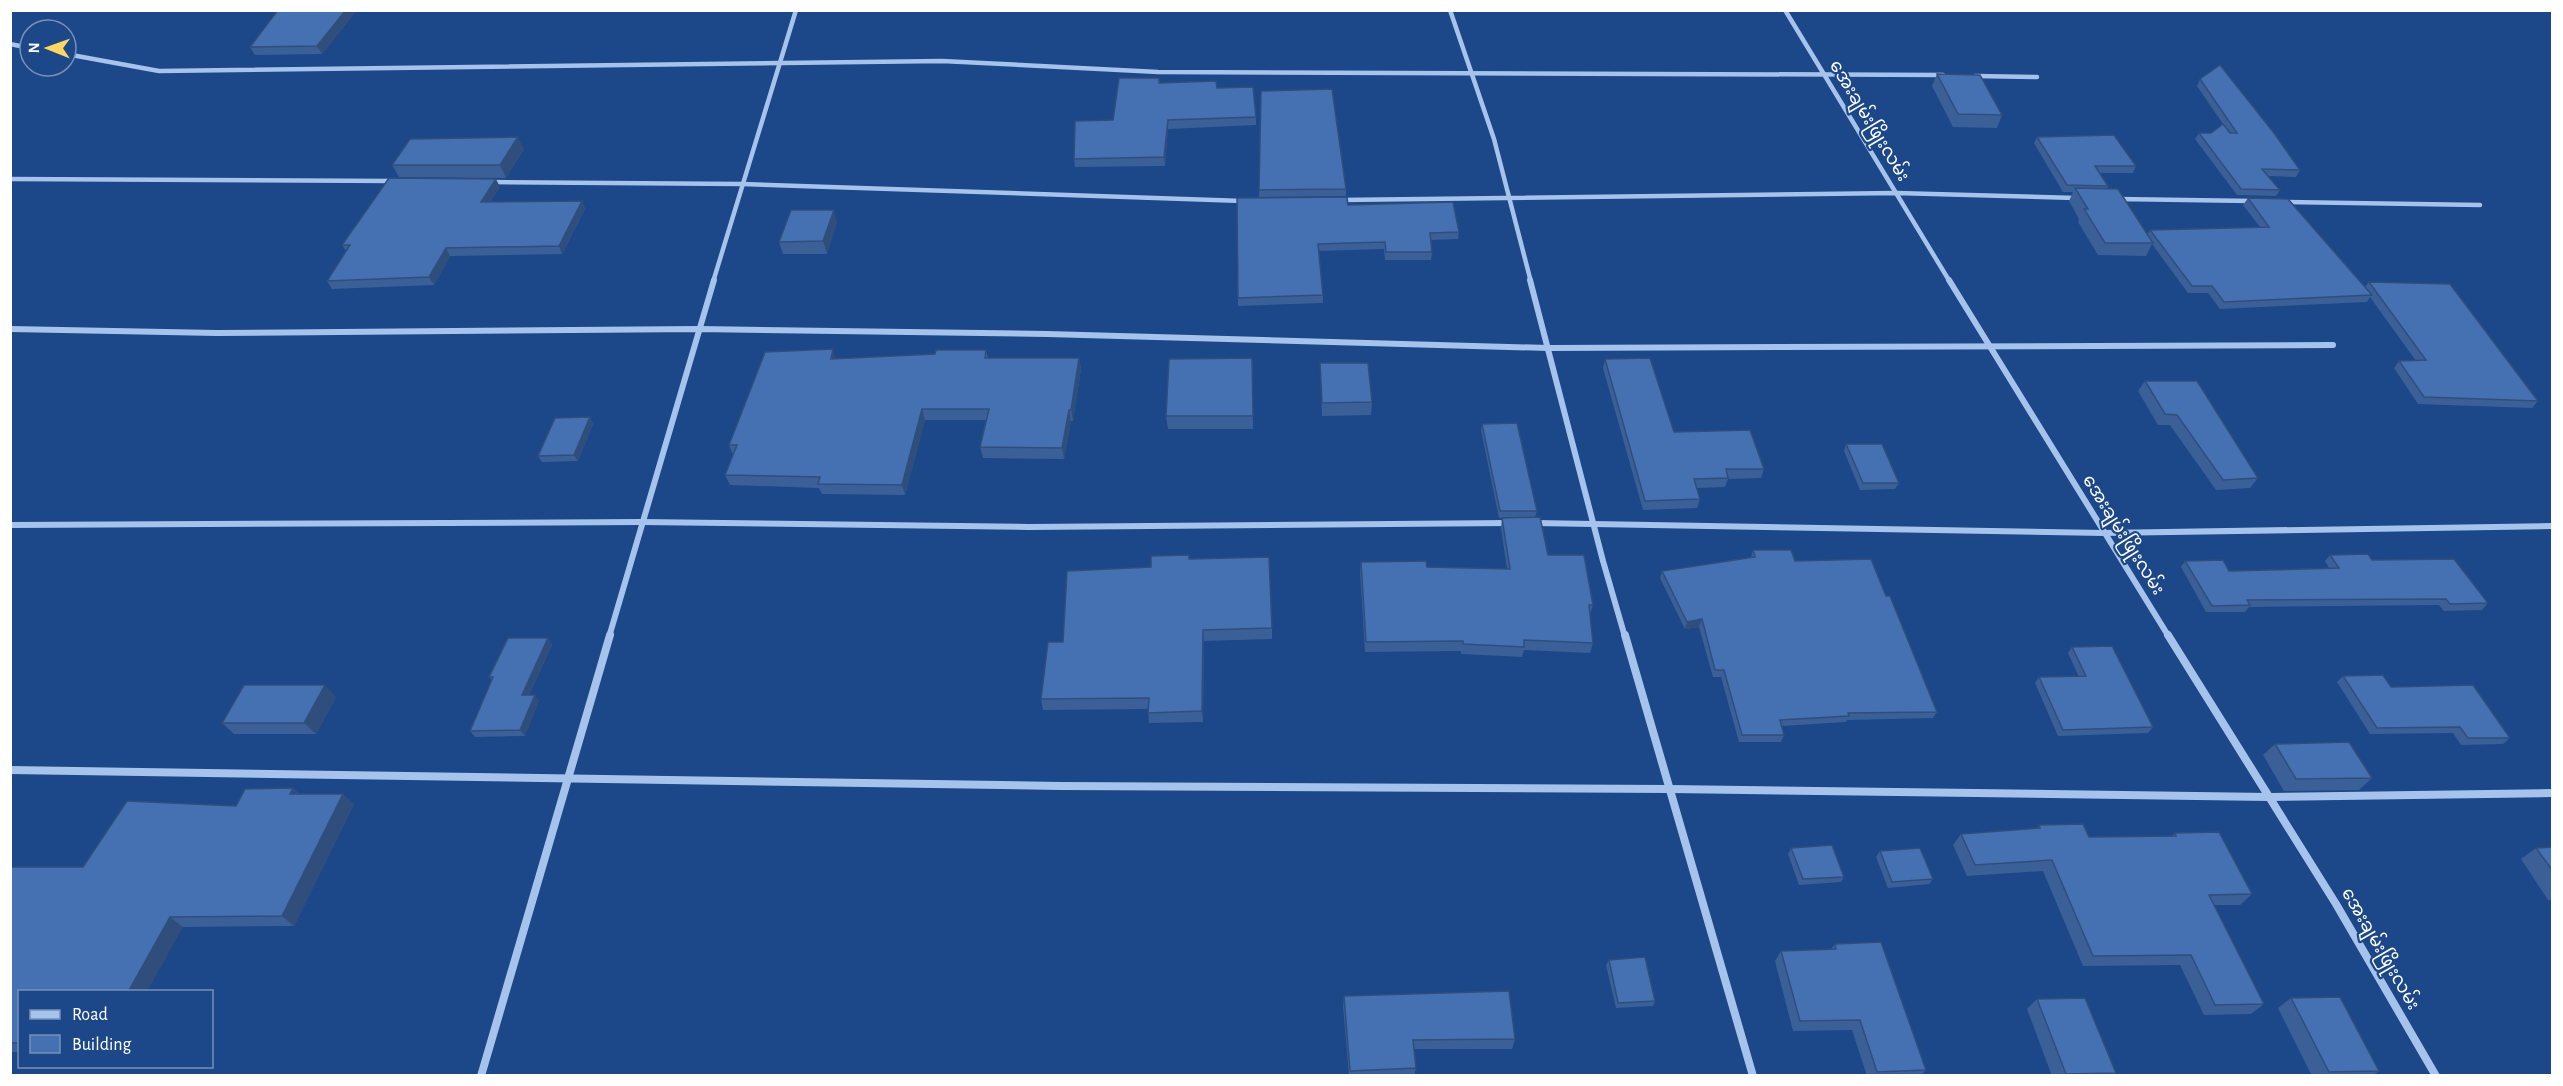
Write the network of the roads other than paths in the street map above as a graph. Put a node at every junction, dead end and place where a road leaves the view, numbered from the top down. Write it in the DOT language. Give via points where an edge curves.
graph roads {
  1 [pos="796,10"];
  2 [pos="1450,10"];
  3 [pos="1785,10"];
  4 [pos="78,56"];
  5 [pos="778,65"];
  6 [pos="1473,74"];
  7 [pos="1823,74"];
  8 [pos="1954,75"];
  9 [pos="1966,76"];
  10 [pos="2037,76"];
  11 [pos="10,179"];
  12 [pos="398,181"];
  13 [pos="481,182"];
  14 [pos="742,184"];
  15 [pos="1896,193"];
  16 [pos="1509,198"];
  17 [pos="2085,198"];
  18 [pos="2109,198"];
  19 [pos="1335,200"];
  20 [pos="1254,201"];
  21 [pos="2262,201"];
  22 [pos="2273,202"];
  23 [pos="2480,205"];
  24 [pos="10,329"];
  25 [pos="699,329"];
  26 [pos="1989,345"];
  27 [pos="2333,345"];
  28 [pos="1548,348"];
  29 [pos="642,522"];
  30 [pos="1593,522"];
  31 [pos="10,525"];
  32 [pos="2553,526"];
  33 [pos="2104,533"];
  34 [pos="10,770"];
  35 [pos="567,780"];
  36 [pos="1670,789"];
  37 [pos="2553,793"];
  38 [pos="2270,797"];
  39 [pos="481,1076"];
  40 [pos="1753,1076"];
  41 [pos="2436,1076"];
  1 -- 5 [label="street"];
  2 -- 6 [label="street"];
  3 -- 7 [label="street, အေးချမ်းဖြိုးလမ်း"];
  4 -- 5 [label="street" via="159,71"];
  5 -- 6 [label="street" via="942,61 1158,72"];
  5 -- 14 [label="street"];
  6 -- 7 [label="street"];
  6 -- 16 [label="street"];
  7 -- 8 [label="street"];
  7 -- 15 [label="street, အေးချမ်းဖြိုးလမ်း"];
  9 -- 10 [label="street"];
  11 -- 12 [label="street"];
  13 -- 14 [label="street"];
  14 -- 20 [label="street"];
  14 -- 25 [label="street"];
  15 -- 16 [label="street"];
  15 -- 17 [label="street"];
  15 -- 26 [label="street, အေးချမ်းဖြိုးလမ်း"];
  16 -- 19 [label="street"];
  16 -- 28 [label="street"];
  18 -- 21 [label="street"];
  22 -- 23 [label="street"];
  24 -- 25 [label="street" via="217,333"];
  25 -- 28 [label="street"];
  25 -- 29 [label="street"];
  26 -- 27 [label="street"];
  26 -- 28 [label="street"];
  26 -- 33 [label="street, အေးချမ်းဖြိုးလမ်း"];
  28 -- 30 [label="street"];
  29 -- 30 [label="street" via="1028,527"];
  29 -- 31 [label="street"];
  29 -- 35 [label="street"];
  30 -- 33 [label="street"];
  30 -- 36 [label="street"];
  32 -- 33 [label="street"];
  33 -- 38 [label="street, အေးချမ်းဖြိုးလမ်း"];
  34 -- 35 [label="street"];
  35 -- 36 [label="street"];
  35 -- 39 [label="street"];
  36 -- 38 [label="street"];
  36 -- 40 [label="street"];
  37 -- 38 [label="street"];
  38 -- 41 [label="street, အေးချမ်းဖြိုးလမ်း"];
}
